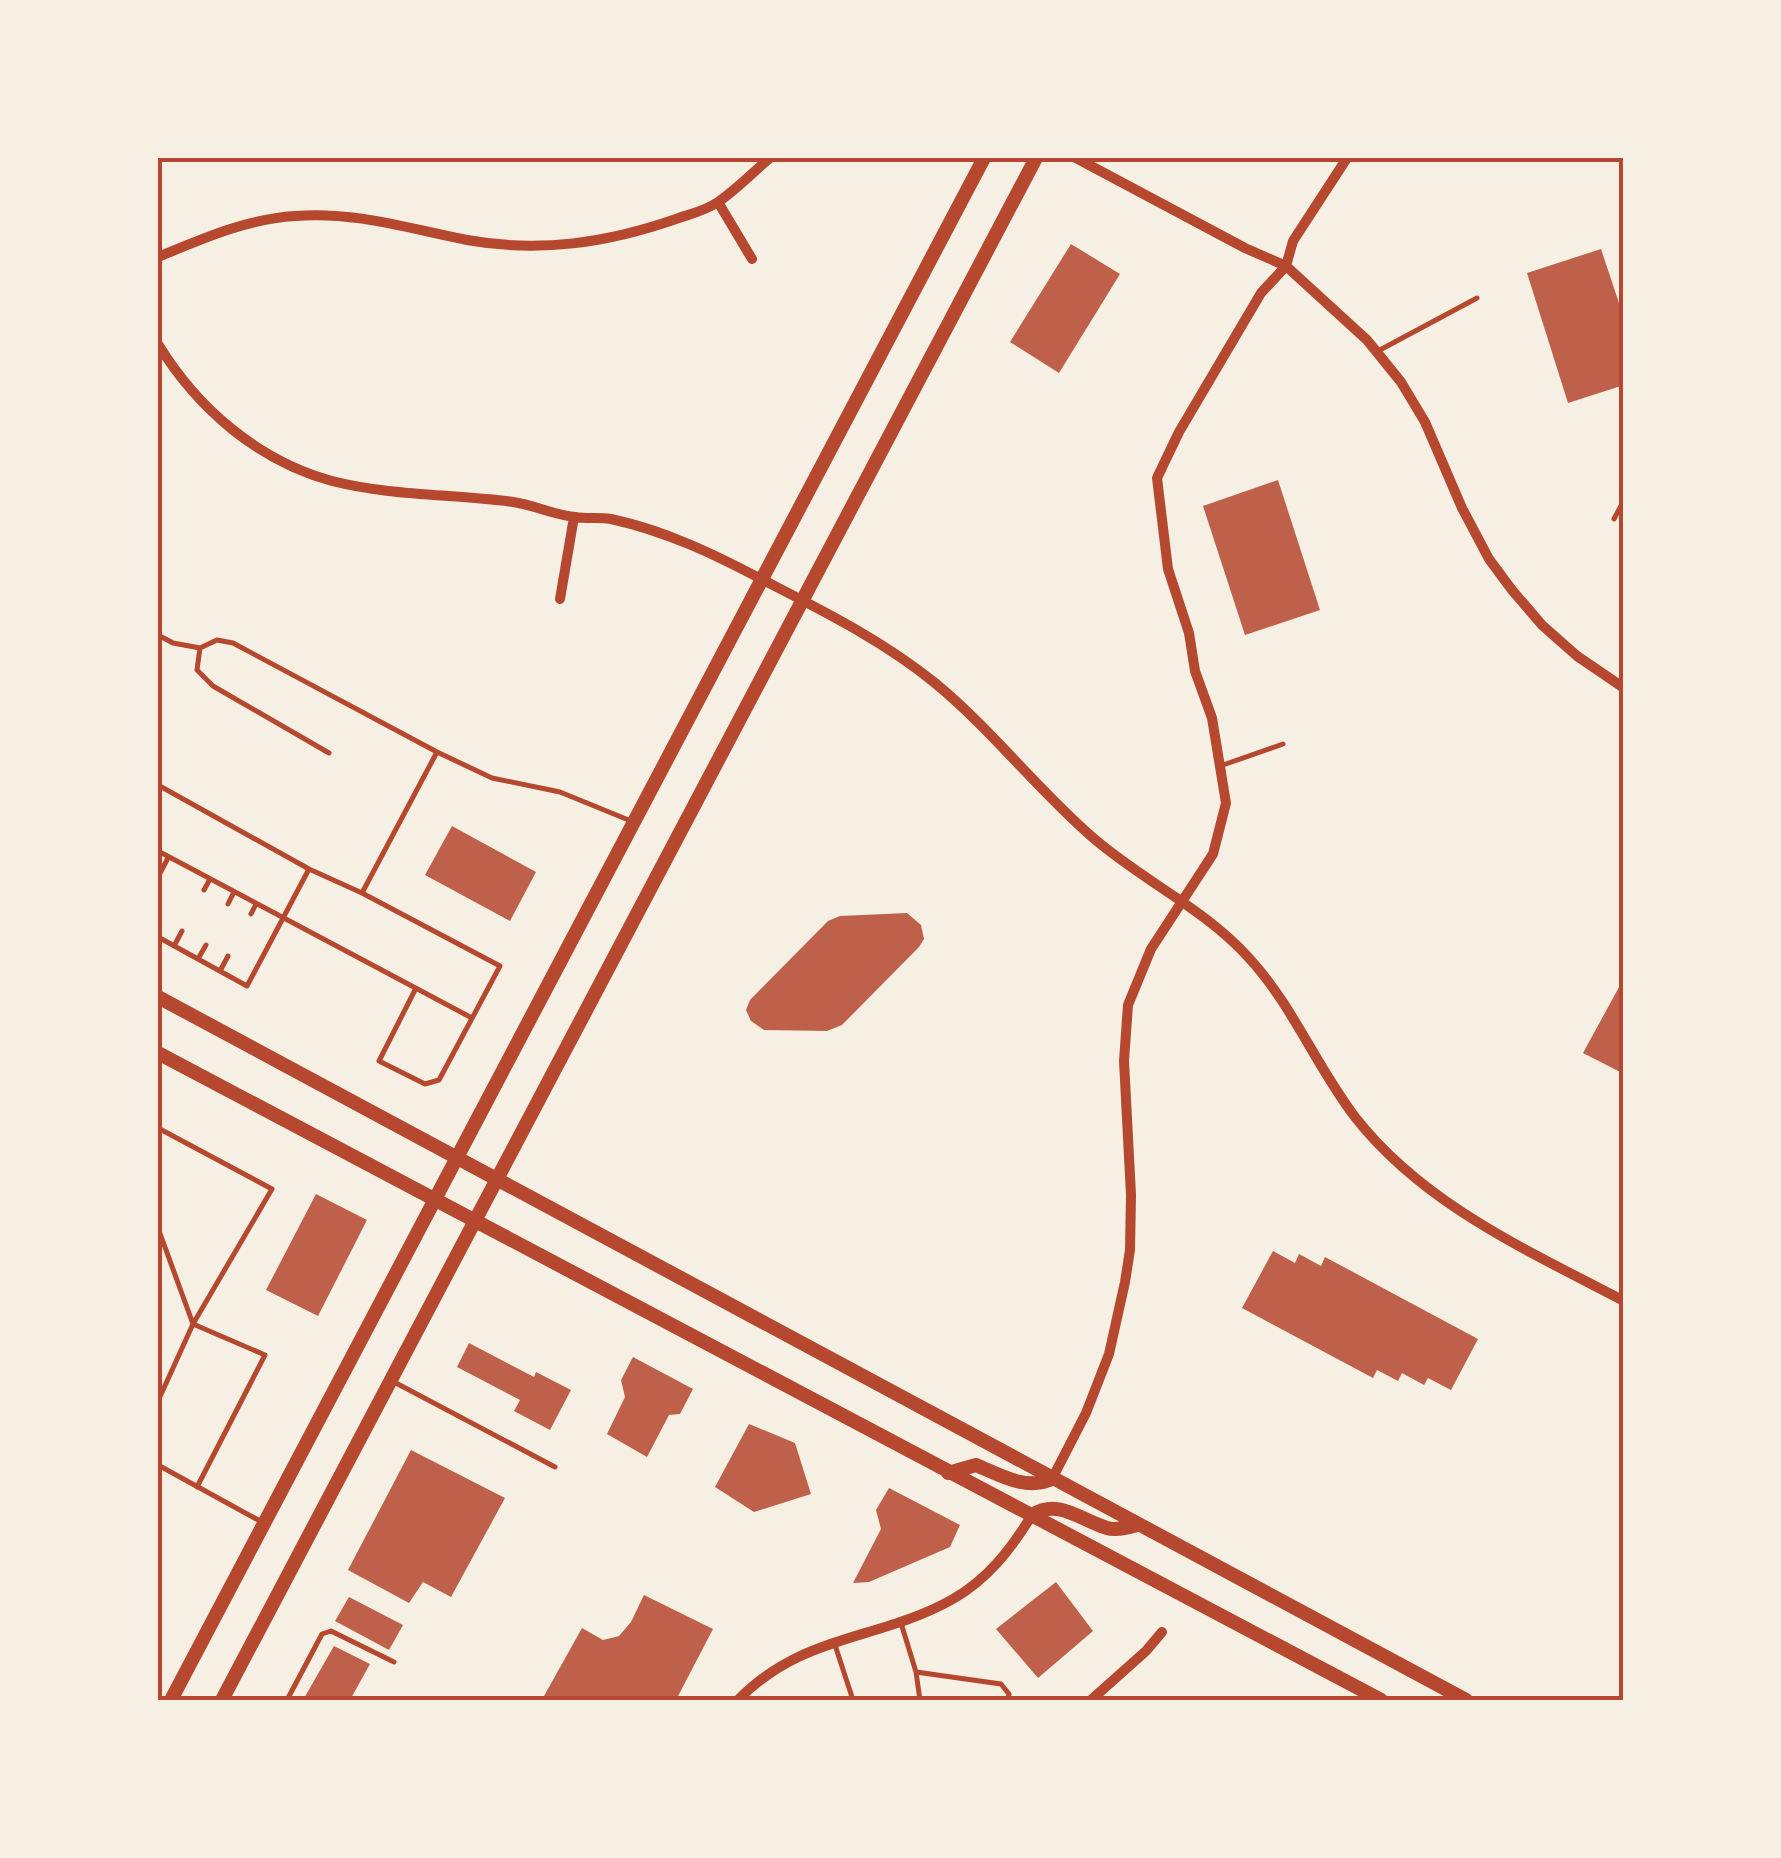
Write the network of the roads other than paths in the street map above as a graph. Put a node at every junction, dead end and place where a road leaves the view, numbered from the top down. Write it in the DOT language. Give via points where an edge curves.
graph roads {
  1 [pos="770,158"];
  2 [pos="984,158"];
  3 [pos="1036,158"];
  4 [pos="1076,158"];
  5 [pos="1348,158"];
  6 [pos="718,202"];
  7 [pos="158,257"];
  8 [pos="752,259"];
  9 [pos="1286,266"];
  10 [pos="1477,298"];
  11 [pos="158,344"];
  12 [pos="1377,352"];
  13 [pos="1624,500"];
  14 [pos="574,517"];
  15 [pos="1614,519"];
  16 [pos="763,580"];
  17 [pos="560,599"];
  18 [pos="802,600"];
  19 [pos="158,635"];
  20 [pos="200,648"];
  21 [pos="1624,688"];
  22 [pos="1283,744"];
  23 [pos="437,752"];
  24 [pos="330,753"];
  25 [pos="1220,766"];
  26 [pos="158,785"];
  27 [pos="634,822"];
  28 [pos="158,851"];
  29 [pos="169,857"];
  30 [pos="309,869"];
  31 [pos="158,877"];
  32 [pos="210,879"];
  33 [pos="204,890"];
  34 [pos="234,892"];
  35 [pos="362,893"];
  36 [pos="1180,901"];
  37 [pos="228,904"];
  38 [pos="256,904"];
  39 [pos="251,914"];
  40 [pos="283,918"];
  41 [pos="182,931"];
  42 [pos="158,936"];
  43 [pos="206,944"];
  44 [pos="174,946"];
  45 [pos="228,956"];
  46 [pos="198,959"];
  47 [pos="220,971"];
  48 [pos="416,988"];
  49 [pos="158,997"];
  50 [pos="472,1018"];
  51 [pos="158,1053"];
  52 [pos="158,1128"];
  53 [pos="456,1158"];
  54 [pos="497,1180"];
  55 [pos="433,1201"];
  56 [pos="474,1223"];
  57 [pos="158,1228"];
  58 [pos="1624,1301"];
  59 [pos="193,1324"];
  60 [pos="391,1380"];
  61 [pos="158,1401"];
  62 [pos="158,1465"];
  63 [pos="555,1467"];
  64 [pos="948,1473"];
  65 [pos="1052,1479"];
  66 [pos="197,1486"];
  67 [pos="1032,1515"];
  68 [pos="264,1523"];
  69 [pos="1139,1525"];
  70 [pos="900,1620"];
  71 [pos="1162,1632"];
  72 [pos="834,1641"];
  73 [pos="394,1662"];
  74 [pos="916,1672"];
  75 [pos="170,1700"];
  76 [pos="222,1700"];
  77 [pos="287,1700"];
  78 [pos="738,1700"];
  79 [pos="853,1700"];
  80 [pos="920,1700"];
  81 [pos="1008,1700"];
  82 [pos="1092,1700"];
  83 [pos="1382,1700"];
  84 [pos="1466,1700"];
  1 -- 6 [label="street"];
  2 -- 16 [label="main road"];
  3 -- 18 [label="main road"];
  4 -- 9 [label="street"];
  5 -- 9 [label="street" via="1293,241"];
  6 -- 7 [label="street" via="626,234 564,246 470,240 339,215 294,216 218,232"];
  6 -- 8 [label="street"];
  9 -- 12 [label="street"];
  9 -- 25 [label="street" via="1261,293 1158,478 1168,569"];
  10 -- 12 [label="lane"];
  11 -- 14 [label="street" via="218,418 292,466 374,488 518,502"];
  12 -- 21 [label="street" via="1425,422 1462,508 1512,590 1577,656"];
  13 -- 15 [label="lane"];
  14 -- 16 [label="street" via="607,518 674,537"];
  14 -- 17 [label="street"];
  16 -- 18 [label="street"];
  16 -- 27 [label="main road"];
  18 -- 36 [label="street" via="940,687 1090,836"];
  18 -- 54 [label="main road"];
  19 -- 20 [label="lane"];
  20 -- 23 [label="lane" via="217,640 233,643"];
  20 -- 24 [label="lane" via="196,670 213,686"];
  22 -- 25 [label="lane"];
  23 -- 27 [label="lane" via="492,778 560,792"];
  23 -- 35 [label="lane"];
  25 -- 36 [label="street" via="1226,803 1213,854"];
  26 -- 30 [label="lane"];
  27 -- 53 [label="main road"];
  28 -- 29 [label="lane"];
  29 -- 31 [label="lane"];
  29 -- 32 [label="lane"];
  30 -- 35 [label="lane"];
  30 -- 40 [label="lane"];
  32 -- 33 [label="lane"];
  32 -- 34 [label="lane"];
  34 -- 37 [label="lane"];
  34 -- 38 [label="lane"];
  35 -- 50 [label="lane" via="500,966"];
  36 -- 58 [label="street" via="1224,933 1268,981 1356,1118 1413,1177 1490,1230"];
  36 -- 65 [label="street" via="1128,1005 1124,1062 1132,1196 1121,1308 1110,1354"];
  38 -- 39 [label="lane"];
  38 -- 40 [label="lane"];
  40 -- 47 [label="lane" via="247,986"];
  40 -- 48 [label="lane"];
  41 -- 44 [label="lane"];
  42 -- 44 [label="lane"];
  43 -- 46 [label="lane"];
  44 -- 46 [label="lane"];
  45 -- 47 [label="lane"];
  46 -- 47 [label="lane"];
  48 -- 50 [label="lane"];
  48 -- 50 [label="lane" via="379,1060 425,1084 439,1080"];
  49 -- 53 [label="main road"];
  51 -- 55 [label="main road"];
  52 -- 59 [label="lane" via="272,1189"];
  53 -- 54 [label="main road"];
  53 -- 55 [label="main road"];
  54 -- 56 [label="main road"];
  54 -- 65 [label="main road"];
  55 -- 56 [label="main road"];
  55 -- 68 [label="main road"];
  56 -- 60 [label="main road"];
  56 -- 64 [label="main road"];
  57 -- 59 [label="lane"];
  59 -- 61 [label="lane"];
  59 -- 66 [label="lane" via="265,1355"];
  60 -- 63 [label="lane"];
  60 -- 76 [label="main road"];
  62 -- 66 [label="lane"];
  64 -- 65 [label="main road" via="976,1464 1016,1482"];
  64 -- 67 [label="main road"];
  65 -- 69 [label="main road"];
  66 -- 68 [label="lane"];
  67 -- 69 [label="main road" via="1056,1508 1110,1530"];
  67 -- 70 [label="street" via="981,1579 953,1599"];
  67 -- 83 [label="main road"];
  68 -- 75 [label="main road"];
  69 -- 84 [label="main road"];
  70 -- 72 [label="street"];
  70 -- 74 [label="lane"];
  71 -- 82 [label="street"];
  72 -- 78 [label="street" via="779,1666"];
  72 -- 79 [label="lane"];
  73 -- 77 [label="lane" via="331,1631 322,1634"];
  74 -- 80 [label="lane"];
  74 -- 81 [label="lane" via="1001,1684"];
}
